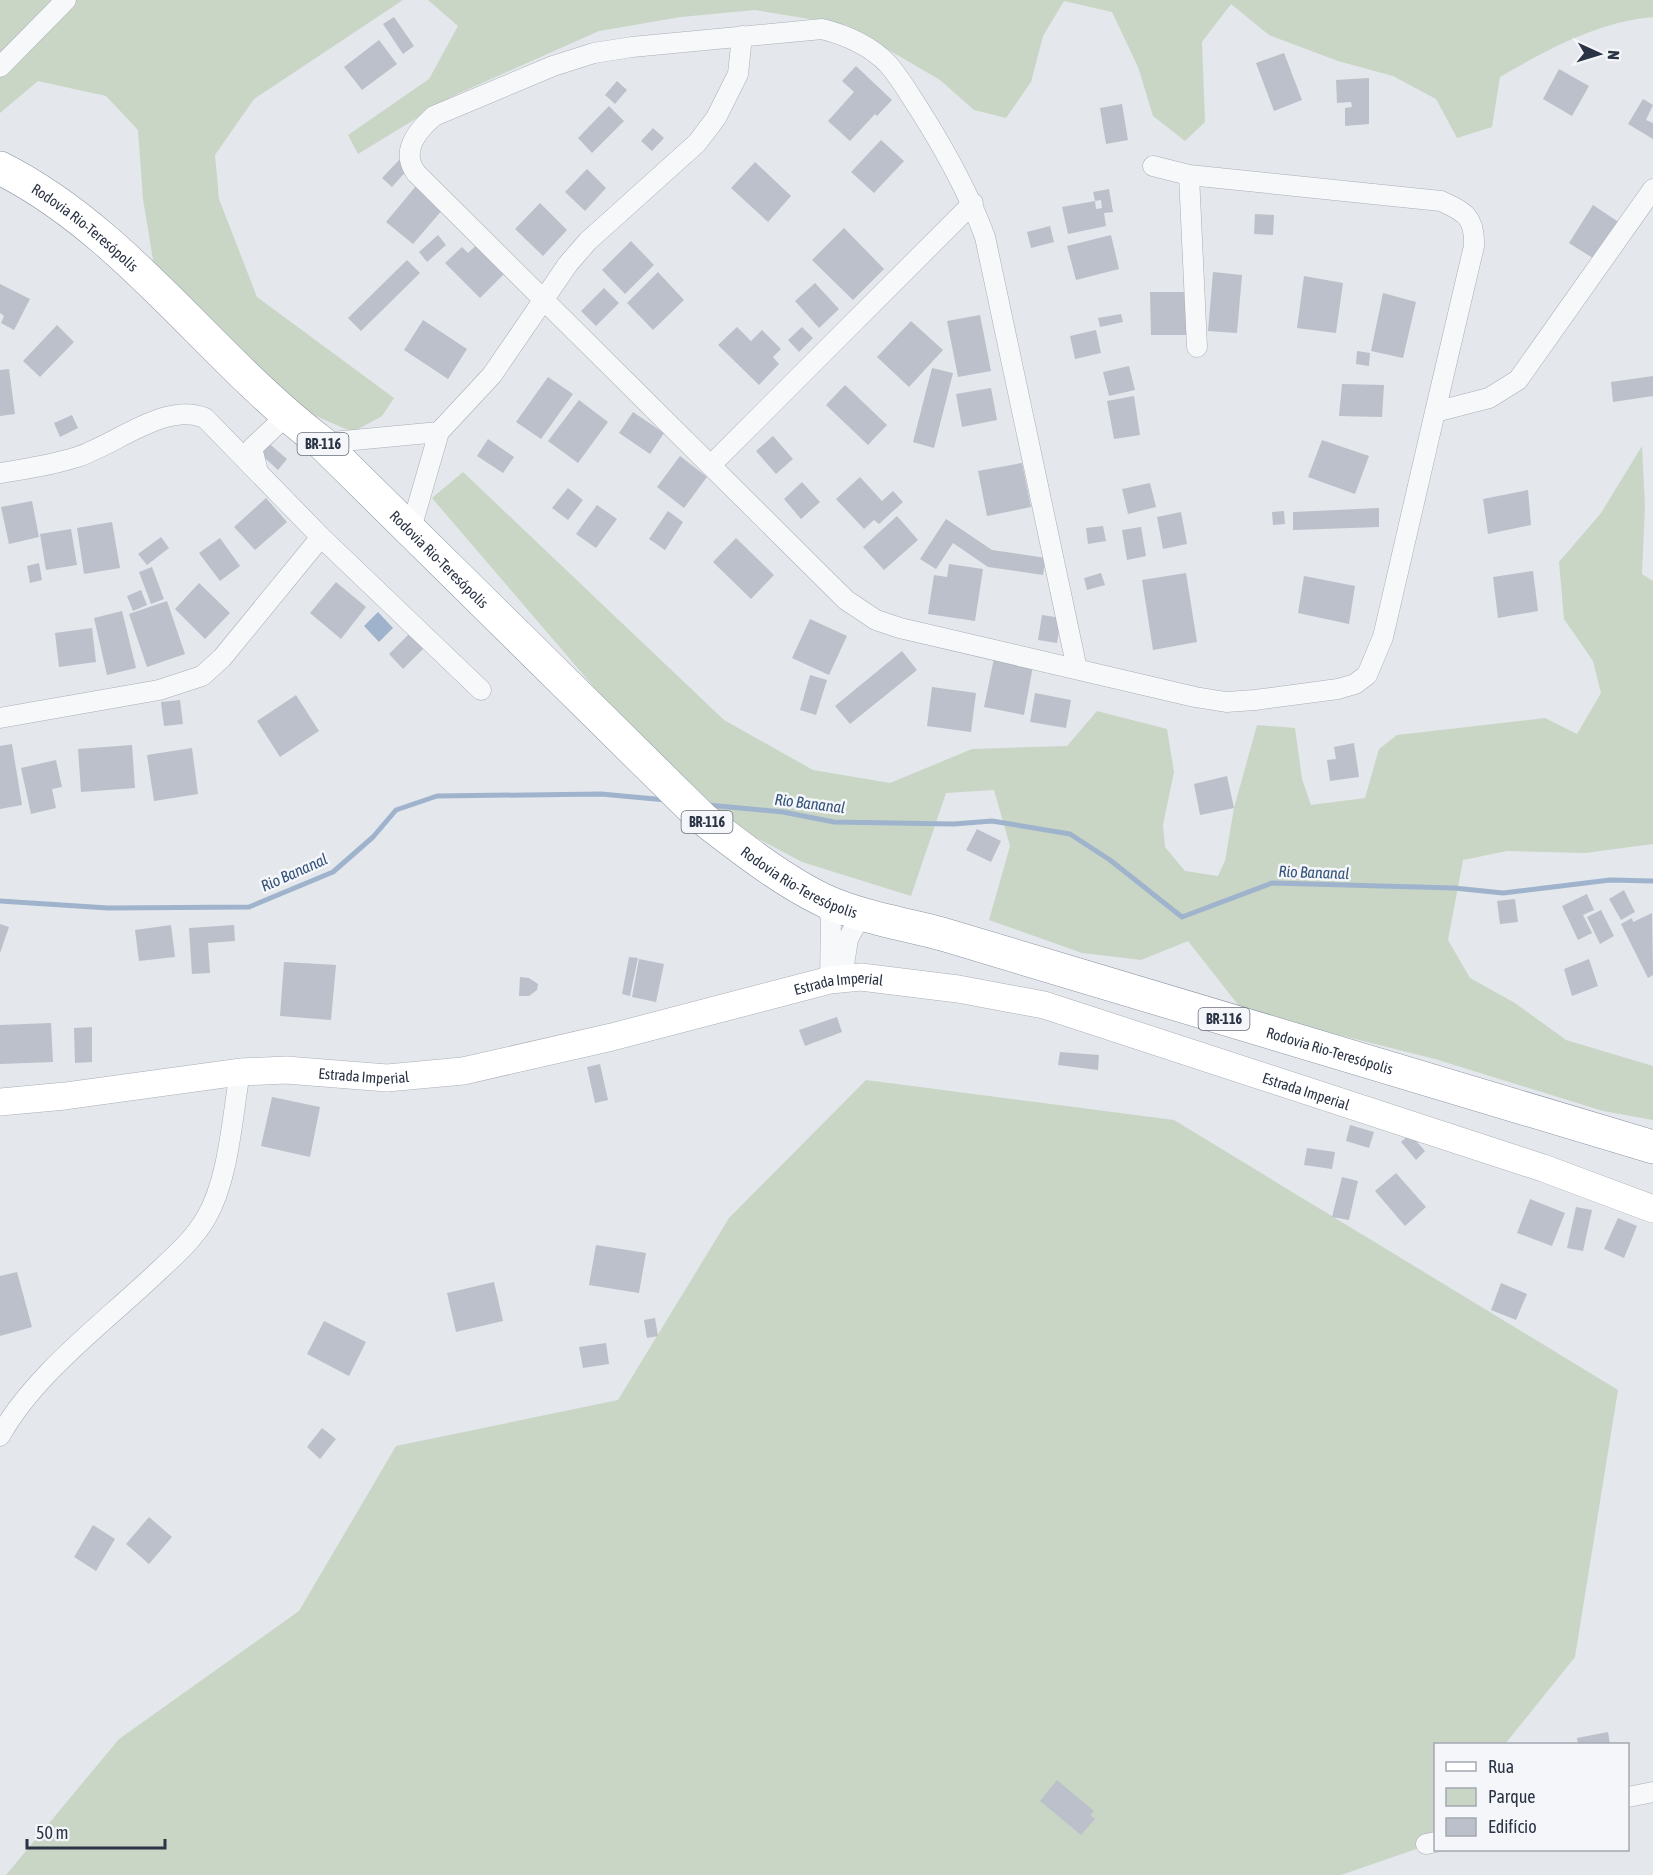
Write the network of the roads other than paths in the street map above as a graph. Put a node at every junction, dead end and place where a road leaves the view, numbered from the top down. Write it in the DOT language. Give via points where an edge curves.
graph roads {
  1 [pos="66,0"];
  2 [pos="742,36"];
  3 [pos="0,66"];
  4 [pos="1153,166"];
  5 [pos="0,168"];
  6 [pos="1189,176"];
  7 [pos="1653,189"];
  8 [pos="973,204"];
  9 [pos="543,297"];
  10 [pos="1197,346"];
  11 [pos="1435,412"];
  12 [pos="286,416"];
  13 [pos="439,432"];
  14 [pos="322,443"];
  15 [pos="711,465"];
  16 [pos="257,468"];
  17 [pos="0,473"];
  18 [pos="410,532"];
  19 [pos="321,537"];
  20 [pos="1077,669"];
  21 [pos="482,690"];
  22 [pos="0,718"];
  23 [pos="811,893"];
  24 [pos="862,913"];
  25 [pos="836,979"];
  26 [pos="240,1072"];
  27 [pos="0,1102"];
  28 [pos="1653,1147"];
  29 [pos="1653,1209"];
  30 [pos="0,1436"];
  31 [pos="1653,1792"];
  32 [pos="1629,1797"];
  1 -- 3 [label="street"];
  2 -- 8 [label="street" via="822,29 867,47 887,64 913,100"];
  2 -- 9 [label="street" via="738,74 716,118 697,143 588,241"];
  2 -- 9 [label="street" via="594,53 445,111 421,127 408,154 410,165"];
  4 -- 6 [label="street"];
  5 -- 12 [label="highway, Rodovia Rio-Teresópolis / BR-116" via="35,186 78,218 132,265"];
  6 -- 10 [label="street"];
  6 -- 11 [label="street" via="1441,201 1464,212 1475,230 1474,246"];
  7 -- 11 [label="street" via="1518,380 1489,398"];
  8 -- 15 [label="street"];
  8 -- 20 [label="street" via="985,237"];
  9 -- 13 [label="street" via="492,375"];
  9 -- 15 [label="street"];
  11 -- 20 [label="street" via="1383,638 1367,675 1355,684 1226,702"];
  12 -- 14 [label="highway, Rodovia Rio-Teresópolis / BR-116"];
  12 -- 16 [label="street" via="252,448"];
  13 -- 14 [label="street"];
  13 -- 18 [label="street"];
  14 -- 18 [label="highway, Rodovia Rio-Teresópolis / BR-116"];
  15 -- 20 [label="street" via="846,600 876,620 941,639"];
  16 -- 17 [label="street" via="206,418 182,413 164,417 77,457"];
  16 -- 19 [label="street"];
  18 -- 23 [label="highway, Rodovia Rio-Teresópolis / BR-116" via="702,818"];
  19 -- 21 [label="street"];
  19 -- 22 [label="street" via="222,658 202,676 159,690"];
  23 -- 24 [label="highway, Rodovia Rio-Teresópolis / BR-116"];
  23 -- 25 [label="street" via="831,918"];
  24 -- 25 [label="street" via="848,939"];
  24 -- 28 [label="highway, Rodovia Rio-Teresópolis / BR-116"];
  25 -- 26 [label="street, Estrada Imperial" via="463,1071 387,1078 286,1070"];
  25 -- 29 [label="street, Estrada Imperial" via="861,977 958,989 1044,1005 1457,1139"];
  26 -- 27 [label="street, Estrada Imperial"];
  26 -- 30 [label="street" via="220,1183 207,1217 189,1242 46,1377"];
  31 -- 32 [label="street"];
}
